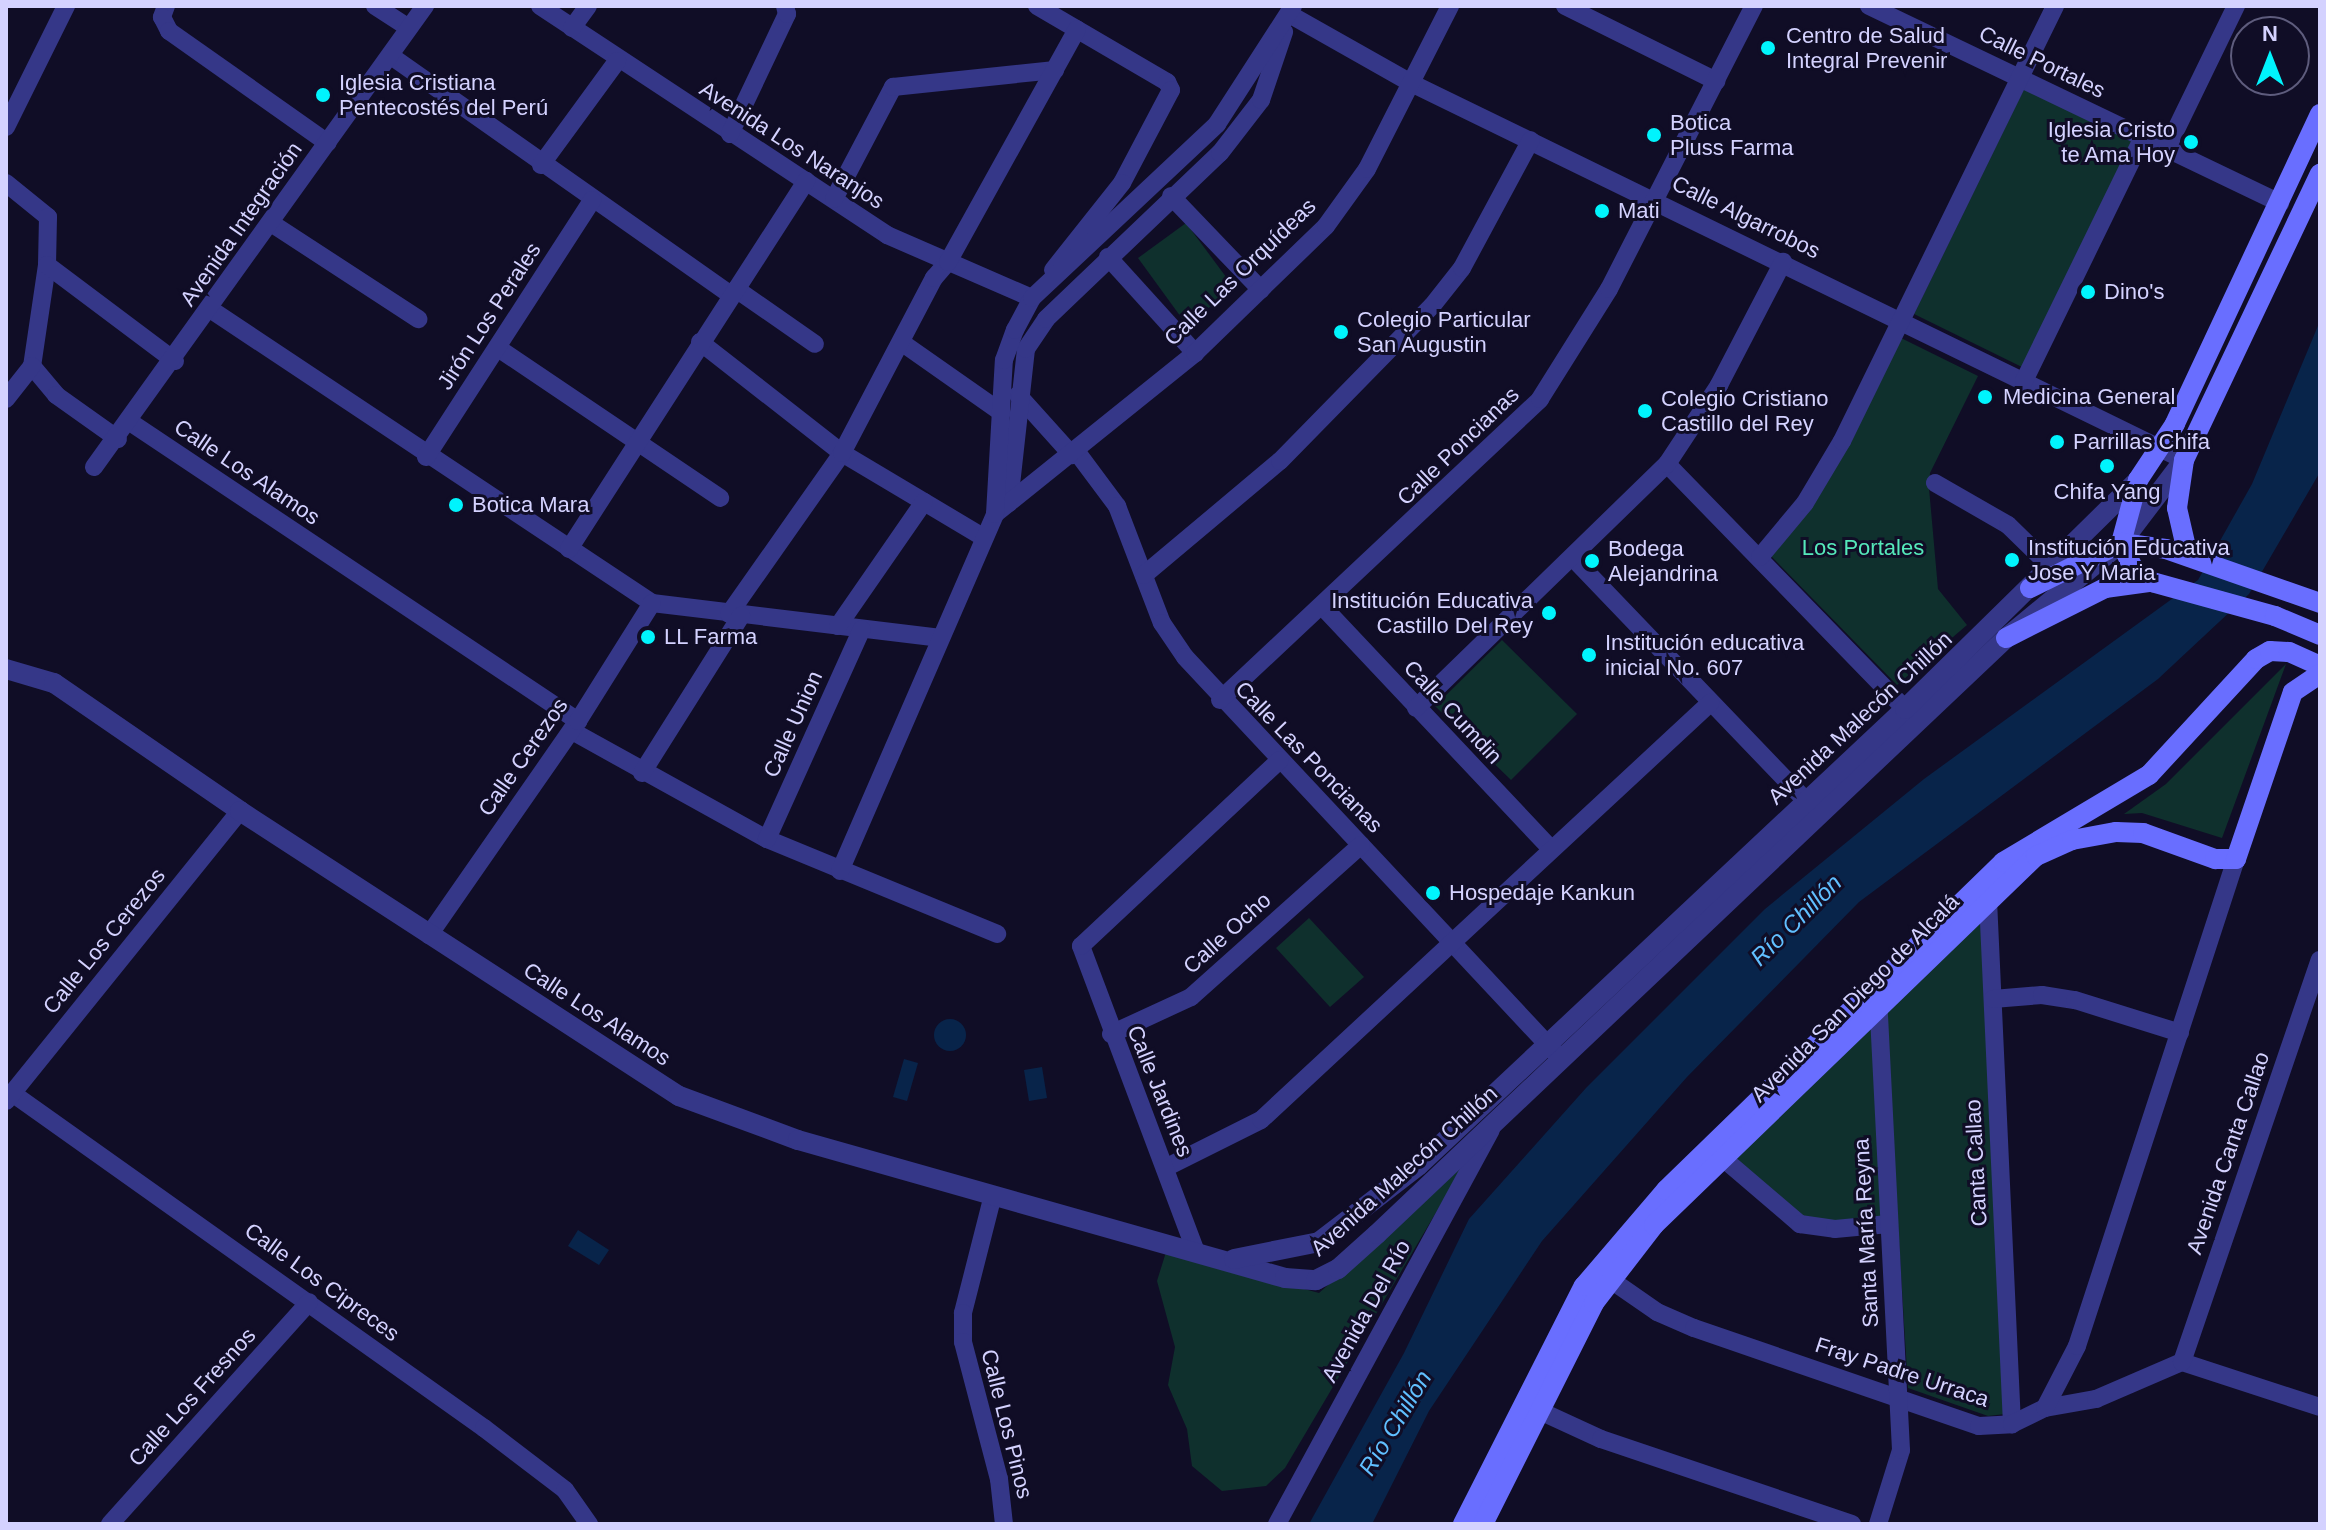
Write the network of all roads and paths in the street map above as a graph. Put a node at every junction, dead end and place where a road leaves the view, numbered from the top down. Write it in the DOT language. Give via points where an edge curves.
graph roads {
  1 [pos="66,6"];
  2 [pos="375,6"];
  3 [pos="425,6"];
  4 [pos="540,6"];
  5 [pos="588,6"];
  6 [pos="1037,6"];
  7 [pos="1450,6"];
  8 [pos="1565,6"];
  9 [pos="1754,6"];
  10 [pos="1869,6"];
  11 [pos="2055,6"];
  12 [pos="2236,6"];
  13 [pos="784,7"];
  14 [pos="1291,10"];
  15 [pos="164,12"];
  16 [pos="1904,13"];
  17 [pos="409,28"];
  18 [pos="572,28"];
  19 [pos="1077,29"];
  20 [pos="391,56"];
  21 [pos="617,61"];
  22 [pos="1055,70"];
  23 [pos="2020,77"];
  24 [pos="1716,81"];
  25 [pos="1411,83"];
  26 [pos="2320,114"];
  27 [pos="6,127"];
  28 [pos="730,134"];
  29 [pos="2143,137"];
  30 [pos="1531,140"];
  31 [pos="328,143"];
  32 [pos="2167,148"];
  33 [pos="541,165"];
  34 [pos="2320,174"];
  35 [pos="806,181"];
  36 [pos="6,183"];
  37 [pos="1171,196"];
  38 [pos="834,199"];
  39 [pos="1656,199"];
  40 [pos="592,200"];
  41 [pos="2280,203"];
  42 [pos="271,223"];
  43 [pos="1108,257"];
  44 [pos="948,262"];
  45 [pos="1783,262"];
  46 [pos="47,265"];
  47 [pos="1261,290"];
  48 [pos="734,292"];
  49 [pos="1034,296"];
  50 [pos="210,309"];
  51 [pos="418,319"];
  52 [pos="1899,319"];
  53 [pos="700,342"];
  54 [pos="901,342"];
  55 [pos="815,344"];
  56 [pos="498,348"];
  57 [pos="1195,353"];
  58 [pos="175,361"];
  59 [pos="32,366"];
  60 [pos="2024,381"];
  61 [pos="1018,395"];
  62 [pos="6,399"];
  63 [pos="1002,413"];
  64 [pos="130,422"];
  65 [pos="118,439"];
  66 [pos="639,445"];
  67 [pos="2160,448"];
  68 [pos="842,453"];
  69 [pos="1074,453"];
  70 [pos="426,457"];
  71 [pos="2184,460"];
  72 [pos="1667,464"];
  73 [pos="94,467"];
  74 [pos="2138,480"];
  75 [pos="1935,483"];
  76 [pos="720,498"];
  77 [pos="924,502"];
  78 [pos="1002,508"];
  79 [pos="983,537"];
  80 [pos="2121,543"];
  81 [pos="569,549"];
  82 [pos="2188,556"];
  83 [pos="1760,557"];
  84 [pos="1575,560"];
  85 [pos="2051,567"];
  86 [pos="1144,575"];
  87 [pos="2152,582"];
  88 [pos="2030,588"];
  89 [pos="652,603"];
  90 [pos="2320,603"];
  91 [pos="1323,607"];
  92 [pos="735,615"];
  93 [pos="838,626"];
  94 [pos="862,629"];
  95 [pos="2320,635"];
  96 [pos="941,638"];
  97 [pos="2006,638"];
  98 [pos="2320,666"];
  99 [pos="6,669"];
  100 [pos="2320,674"];
  101 [pos="1220,700"];
  102 [pos="1710,703"];
  103 [pos="1416,708"];
  104 [pos="1905,709"];
  105 [pos="575,726"];
  106 [pos="1280,760"];
  107 [pos="642,773"];
  108 [pos="1806,801"];
  109 [pos="240,811"];
  110 [pos="767,839"];
  111 [pos="1361,845"];
  112 [pos="1550,848"];
  113 [pos="2236,859"];
  114 [pos="840,871"];
  115 [pos="1988,900"];
  116 [pos="997,934"];
  117 [pos="429,935"];
  118 [pos="1454,943"];
  119 [pos="2320,960"];
  120 [pos="1878,984"];
  121 [pos="1993,999"];
  122 [pos="1879,1009"];
  123 [pos="2180,1033"];
  124 [pos="1111,1034"];
  125 [pos="1548,1042"];
  126 [pos="1561,1059"];
  127 [pos="9,1097"];
  128 [pos="1496,1121"];
  129 [pos="1725,1160"];
  130 [pos="1165,1168"];
  131 [pos="993,1195"];
  132 [pos="1889,1224"];
  133 [pos="1196,1252"];
  134 [pos="1226,1260"];
  135 [pos="1611,1280"];
  136 [pos="309,1302"];
  137 [pos="2182,1362"];
  138 [pos="1901,1397"];
  139 [pos="2320,1407"];
  140 [pos="2045,1408"];
  141 [pos="1540,1411"];
  142 [pos="2012,1424"];
  143 [pos="110,1524"];
  144 [pos="589,1524"];
  145 [pos="1004,1524"];
  146 [pos="1277,1524"];
  147 [pos="1463,1524"];
  148 [pos="1483,1524"];
  149 [pos="1852,1524"];
  150 [pos="1878,1524"];
  1 -- 27 [label="street"];
  2 -- 17 [label="street"];
  3 -- 17 [label="street, Avenida Integración"];
  4 -- 18 [label="street, Avenida Los Naranjos"];
  5 -- 18 [label="street"];
  6 -- 19 [label="street"];
  7 -- 25 [label="street, Calle Las Orquídeas"];
  8 -- 24 [label="street"];
  9 -- 24 [label="street, Calle Poncianas"];
  10 -- 16 [label="street, Calle Portales"];
  11 -- 23 [label="street"];
  12 -- 32 [label="street"];
  13 -- 28 [label="street"];
  14 -- 25 [label="street, Calle Algarrobos"];
  14 -- 37 [label="street" via="1261,100 1220,153"];
  14 -- 49 [label="street" via="1238,97 1207,135"];
  15 -- 31 [label="street" via="169,31"];
  16 -- 23 [label="street, Calle Portales"];
  17 -- 20 [label="street, Avenida Integración"];
  18 -- 21 [label="street, Avenida Los Naranjos"];
  19 -- 22 [label="street"];
  19 -- 49 [label="street" via="1167,82 1171,90 1122,183"];
  20 -- 31 [label="street, Avenida Integración"];
  20 -- 33 [label="street"];
  21 -- 28 [label="street, Avenida Los Naranjos"];
  21 -- 33 [label="street"];
  22 -- 38 [label="street" via="893,87"];
  22 -- 44 [label="street"];
  23 -- 29 [label="street, Calle Portales"];
  23 -- 52 [label="street"];
  24 -- 39 [label="street, Calle Poncianas"];
  25 -- 30 [label="street, Calle Algarrobos"];
  25 -- 47 [label="street, Calle Las Orquídeas" via="1367,169 1326,226"];
  26 -- 41 [label="main road, Avenida Malecón Chillón"];
  28 -- 35 [label="street, Avenida Los Naranjos"];
  29 -- 32 [label="street, Calle Portales"];
  29 -- 60 [label="street"];
  30 -- 39 [label="street, Calle Algarrobos"];
  30 -- 86 [label="street" via="1462,268 1432,306 1280,461"];
  31 -- 42 [label="street, Avenida Integración"];
  32 -- 41 [label="street, Calle Portales"];
  33 -- 40 [label="street"];
  34 -- 71 [label="main road, Avenida Malecón Chillón"];
  35 -- 38 [label="street, Avenida Los Naranjos"];
  35 -- 48 [label="street"];
  36 -- 46 [label="street" via="47,214"];
  37 -- 43 [label="street"];
  37 -- 47 [label="street"];
  38 -- 44 [label="street, Avenida Los Naranjos" via="887,235"];
  39 -- 45 [label="street, Calle Algarrobos"];
  39 -- 91 [label="street, Calle Poncianas" via="1576,349 1540,399"];
  40 -- 48 [label="street"];
  40 -- 56 [label="street, Jirón Los Perales"];
  41 -- 67 [label="main road, Avenida Malecón Chillón"];
  42 -- 50 [label="street, Avenida Integración"];
  42 -- 51 [label="street"];
  43 -- 57 [label="street"];
  43 -- 61 [label="street" via="1034,335 1022,360"];
  44 -- 49 [label="street, Avenida Los Naranjos"];
  44 -- 54 [label="street"];
  45 -- 52 [label="street, Calle Algarrobos"];
  45 -- 72 [label="street" via="1719,385"];
  46 -- 58 [label="street"];
  46 -- 59 [label="street"];
  47 -- 57 [label="street, Calle Las Orquídeas"];
  48 -- 53 [label="street"];
  48 -- 55 [label="street"];
  49 -- 63 [label="street" via="1007,350"];
  50 -- 58 [label="street, Avenida Integración"];
  50 -- 70 [label="street"];
  52 -- 60 [label="street, Calle Algarrobos"];
  52 -- 83 [label="street" via="1842,441 1805,503"];
  53 -- 66 [label="street"];
  53 -- 68 [label="street"];
  54 -- 63 [label="street"];
  54 -- 68 [label="street"];
  56 -- 66 [label="street"];
  56 -- 70 [label="street, Jirón Los Perales"];
  57 -- 69 [label="street, Calle Las Orquídeas"];
  58 -- 64 [label="street, Avenida Integración"];
  59 -- 62 [label="street"];
  59 -- 65 [label="street" via="56,395"];
  60 -- 67 [label="street, Calle Algarrobos"];
  61 -- 69 [label="street, Calle Las Poncianas"];
  61 -- 78 [label="street"];
  63 -- 78 [label="street"];
  64 -- 65 [label="street, Avenida Integración"];
  64 -- 105 [label="street, Calle Los Alamos"];
  65 -- 73 [label="street, Avenida Integración"];
  66 -- 76 [label="street"];
  66 -- 81 [label="street"];
  67 -- 71 [label="street, Calle Algarrobos"];
  67 -- 74 [label="main road, Avenida Malecón Chillón"];
  68 -- 77 [label="street"];
  68 -- 92 [label="street"];
  69 -- 78 [label="street, Calle Las Orquídeas"];
  69 -- 86 [label="street, Calle Las Poncianas" via="1117,506"];
  70 -- 81 [label="street"];
  71 -- 80 [label="street, Avenida Malecón Chillón"];
  71 -- 82 [label="main road" via="2177,508"];
  72 -- 83 [label="street"];
  72 -- 84 [label="street"];
  74 -- 80 [label="main road"];
  74 -- 85 [label="street, Avenida Malecón Chillón"];
  75 -- 85 [label="street" via="2008,525"];
  77 -- 79 [label="street"];
  77 -- 93 [label="street"];
  78 -- 79 [label="street"];
  79 -- 96 [label="street"];
  80 -- 82 [label="main road"];
  80 -- 87 [label="main road" via="2136,574"];
  80 -- 88 [label="main road"];
  80 -- 97 [label="street, Avenida Malecón Chillón"];
  81 -- 89 [label="street"];
  82 -- 90 [label="main road"];
  83 -- 104 [label="street"];
  84 -- 102 [label="street"];
  84 -- 103 [label="street"];
  85 -- 88 [label="street, Avenida Malecón Chillón"];
  86 -- 101 [label="street, Calle Las Poncianas" via="1162,623"];
  87 -- 95 [label="main road" via="2271,615"];
  87 -- 97 [label="main road" via="2105,588"];
  88 -- 104 [label="street, Avenida Malecón Chillón"];
  89 -- 92 [label="street"];
  89 -- 105 [label="street, Calle Cerezos"];
  91 -- 101 [label="street, Calle Poncianas"];
  91 -- 103 [label="street, Calle Cumdin"];
  92 -- 93 [label="street"];
  92 -- 107 [label="street"];
  93 -- 94 [label="street"];
  94 -- 96 [label="street"];
  94 -- 110 [label="street, Calle Union"];
  96 -- 114 [label="street"];
  97 -- 126 [label="street, Avenida Malecón Chillón"];
  98 -- 120 [label="main road, Avenida San Diego de Alcalá" via="2289,652 2270,651 2256,659 2149,775 2003,862"];
  99 -- 109 [label="street, Calle Los Alamos" via="54,683"];
  100 -- 113 [label="main road" via="2293,692"];
  101 -- 106 [label="street, Calle Las Poncianas"];
  102 -- 108 [label="street"];
  102 -- 112 [label="street"];
  103 -- 112 [label="street, Calle Cumdin"];
  104 -- 108 [label="street, Avenida Malecón Chillón"];
  105 -- 107 [label="street, Calle Los Alamos"];
  105 -- 117 [label="street, Calle Cerezos"];
  106 -- 111 [label="street, Calle Las Poncianas"];
  106 -- 124 [label="street, Calle Jardines" via="1081,946"];
  107 -- 110 [label="street, Calle Los Alamos"];
  108 -- 125 [label="street, Avenida Malecón Chillón"];
  109 -- 117 [label="street, Calle Los Alamos"];
  109 -- 127 [label="street, Calle Los Cerezos"];
  110 -- 114 [label="street, Calle Los Alamos"];
  111 -- 118 [label="street, Calle Las Poncianas"];
  111 -- 124 [label="street, Calle Ocho" via="1191,997"];
  112 -- 118 [label="street"];
  113 -- 115 [label="main road, Avenida San Diego de Alcalá" via="2215,859 2143,833 2096,834 2036,856"];
  113 -- 123 [label="street"];
  114 -- 116 [label="street, Calle Los Alamos"];
  115 -- 121 [label="street, Canta Callao"];
  115 -- 122 [label="main road, Avenida San Diego de Alcalá"];
  117 -- 131 [label="street, Calle Los Alamos" via="679,1096 798,1140"];
  118 -- 125 [label="street, Calle Las Poncianas"];
  118 -- 130 [label="street" via="1261,1120"];
  119 -- 137 [label="street, Avenida Canta Callao"];
  120 -- 122 [label="street, Santa María Reyna"];
  120 -- 147 [label="main road, Avenida San Diego de Alcalá" via="1611,1249 1569,1313"];
  121 -- 123 [label="street" via="2042,995 2075,1000"];
  121 -- 142 [label="street, Canta Callao"];
  122 -- 129 [label="main road, Avenida San Diego de Alcalá"];
  122 -- 132 [label="street, Santa María Reyna"];
  123 -- 140 [label="street" via="2077,1346"];
  124 -- 130 [label="street, Calle Jardines"];
  125 -- 126 [label="street, Calle Las Poncianas"];
  125 -- 134 [label="street, Avenida Malecón Chillón" via="1361,1214 1315,1243"];
  126 -- 128 [label="street, Avenida Malecón Chillón"];
  127 -- 136 [label="street, Calle Los Cipreces"];
  128 -- 134 [label="street, Avenida Malecón Chillón" via="1338,1269 1316,1280 1285,1278"];
  128 -- 146 [label="street, Avenida Del Río"];
  129 -- 132 [label="street" via="1800,1224 1835,1229"];
  129 -- 135 [label="main road, Avenida San Diego de Alcalá" via="1654,1225"];
  130 -- 133 [label="street, Calle Jardines"];
  131 -- 133 [label="street, Calle Los Alamos"];
  131 -- 145 [label="street, Calle Los Pinos" via="963,1313 963,1342 999,1479"];
  132 -- 138 [label="street, Santa María Reyna"];
  133 -- 134 [label="street, Calle Los Alamos"];
  135 -- 138 [label="street, Fray Padre Urraca" via="1657,1312 1694,1328"];
  135 -- 141 [label="main road, Avenida San Diego de Alcalá"];
  136 -- 143 [label="street, Calle Los Fresnos"];
  136 -- 144 [label="street, Calle Los Cipreces" via="565,1490"];
  137 -- 139 [label="street"];
  137 -- 140 [label="street, Fray Padre Urraca" via="2096,1399"];
  138 -- 142 [label="street, Fray Padre Urraca" via="1979,1426"];
  138 -- 150 [label="street, Santa María Reyna" via="1901,1450"];
  140 -- 142 [label="street, Fray Padre Urraca"];
  141 -- 148 [label="main road, Avenida San Diego de Alcalá"];
  141 -- 149 [label="street" via="1601,1439"];
}
